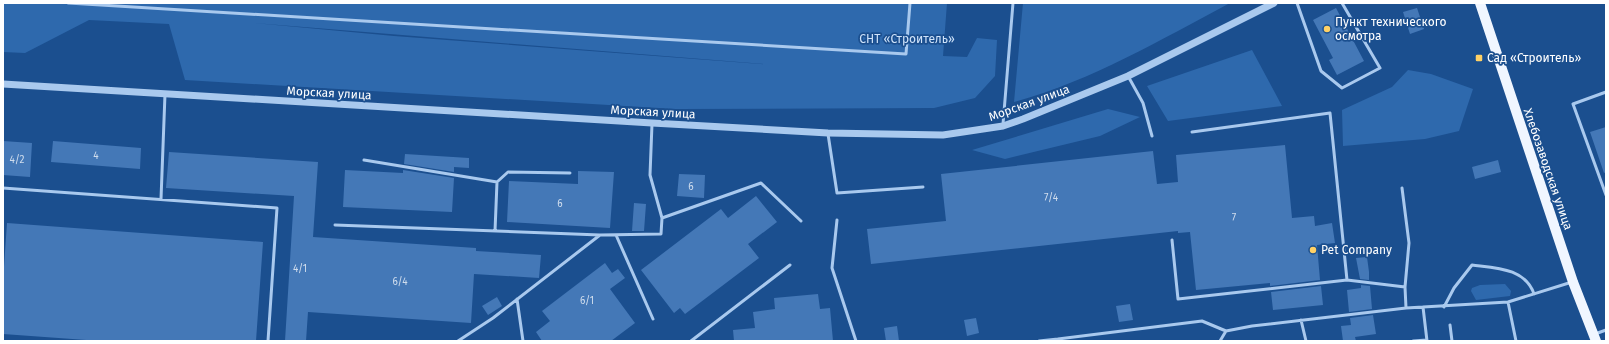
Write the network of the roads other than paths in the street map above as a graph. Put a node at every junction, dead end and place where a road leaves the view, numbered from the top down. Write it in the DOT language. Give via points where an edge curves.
graph roads {
  1 [pos="68,3"];
  2 [pos="910,3"];
  3 [pos="1013,3"];
  4 [pos="1274,3"];
  5 [pos="1297,3"];
  6 [pos="1342,3"];
  7 [pos="1480,3"];
  8 [pos="1128,76"];
  9 [pos="3,84"];
  10 [pos="1606,92"];
  11 [pos="165,94"];
  12 [pos="652,123"];
  13 [pos="1003,126"];
  14 [pos="1192,132"];
  15 [pos="828,133"];
  16 [pos="1152,136"];
  17 [pos="364,160"];
  18 [pos="570,172"];
  19 [pos="497,182"];
  20 [pos="923,187"];
  21 [pos="3,188"];
  22 [pos="1402,188"];
  23 [pos="1606,195"];
  24 [pos="161,199"];
  25 [pos="662,218"];
  26 [pos="837,220"];
  27 [pos="801,221"];
  28 [pos="335,225"];
  29 [pos="495,231"];
  30 [pos="616,234"];
  31 [pos="600,235"];
  32 [pos="1172,240"];
  33 [pos="790,265"];
  34 [pos="1347,280"];
  35 [pos="1573,282"];
  36 [pos="1405,287"];
  37 [pos="1534,294"];
  38 [pos="517,299"];
  39 [pos="1508,302"];
  40 [pos="1444,307"];
  41 [pos="1406,308"];
  42 [pos="1423,308"];
  43 [pos="654,319"];
  44 [pos="1301,320"];
  45 [pos="1450,325"];
  46 [pos="1606,330"];
  47 [pos="1226,332"];
  48 [pos="1595,338"];
  49 [pos="1058,340"];
  50 [pos="1427,340"];
  51 [pos="268,341"];
  52 [pos="458,341"];
  53 [pos="522,341"];
  54 [pos="691,341"];
  55 [pos="856,341"];
  56 [pos="1039,341"];
  57 [pos="1220,341"];
  58 [pos="1306,341"];
  59 [pos="1413,341"];
  60 [pos="1452,341"];
  61 [pos="1516,341"];
  1 -- 2 [label="lane" via="906,54"];
  3 -- 13 [label="lane"];
  4 -- 8 [label="street, Морская улица"];
  5 -- 6 [label="lane" via="1321,71 1342,88 1380,68"];
  7 -- 35 [label="main road, Хлебозаводская улица"];
  8 -- 13 [label="street, Морская улица"];
  8 -- 16 [label="lane" via="1143,103"];
  9 -- 11 [label="street, Морская улица"];
  10 -- 23 [label="lane" via="1573,104"];
  11 -- 12 [label="street, Морская улица"];
  11 -- 24 [label="lane"];
  12 -- 15 [label="street, Морская улица"];
  12 -- 25 [label="lane" via="650,175"];
  13 -- 15 [label="street, Морская улица" via="943,135"];
  14 -- 34 [label="lane" via="1330,113"];
  15 -- 20 [label="lane" via="837,193"];
  17 -- 19 [label="lane"];
  18 -- 19 [label="lane" via="508,172"];
  19 -- 29 [label="lane"];
  21 -- 24 [label="lane"];
  22 -- 36 [label="lane" via="1409,243"];
  24 -- 51 [label="lane" via="277,208"];
  25 -- 27 [label="lane" via="761,184"];
  25 -- 30 [label="lane" via="661,234"];
  26 -- 55 [label="lane" via="832,268"];
  28 -- 29 [label="lane"];
  29 -- 31 [label="lane"];
  30 -- 31 [label="lane"];
  30 -- 43 [label="lane"];
  31 -- 38 [label="lane"];
  32 -- 34 [label="lane" via="1178,299"];
  33 -- 54 [label="lane"];
  34 -- 36 [label="lane"];
  35 -- 37 [label="lane"];
  35 -- 48 [label="main road, Хлебозаводская улица"];
  36 -- 41 [label="lane"];
  37 -- 39 [label="lane"];
  37 -- 40 [label="lane" via="1530,284 1509,270 1472,265 1454,288"];
  38 -- 52 [label="lane"];
  38 -- 53 [label="lane"];
  39 -- 40 [label="lane"];
  39 -- 61 [label="lane"];
  40 -- 42 [label="lane"];
  41 -- 42 [label="lane"];
  41 -- 44 [label="lane"];
  42 -- 50 [label="lane"];
  44 -- 47 [label="lane"];
  44 -- 58 [label="lane"];
  45 -- 60 [label="lane"];
  46 -- 48 [label="lane"];
  47 -- 49 [label="lane" via="1202,321"];
  47 -- 57 [label="lane"];
  49 -- 56 [label="lane"];
  50 -- 59 [label="lane"];
}
